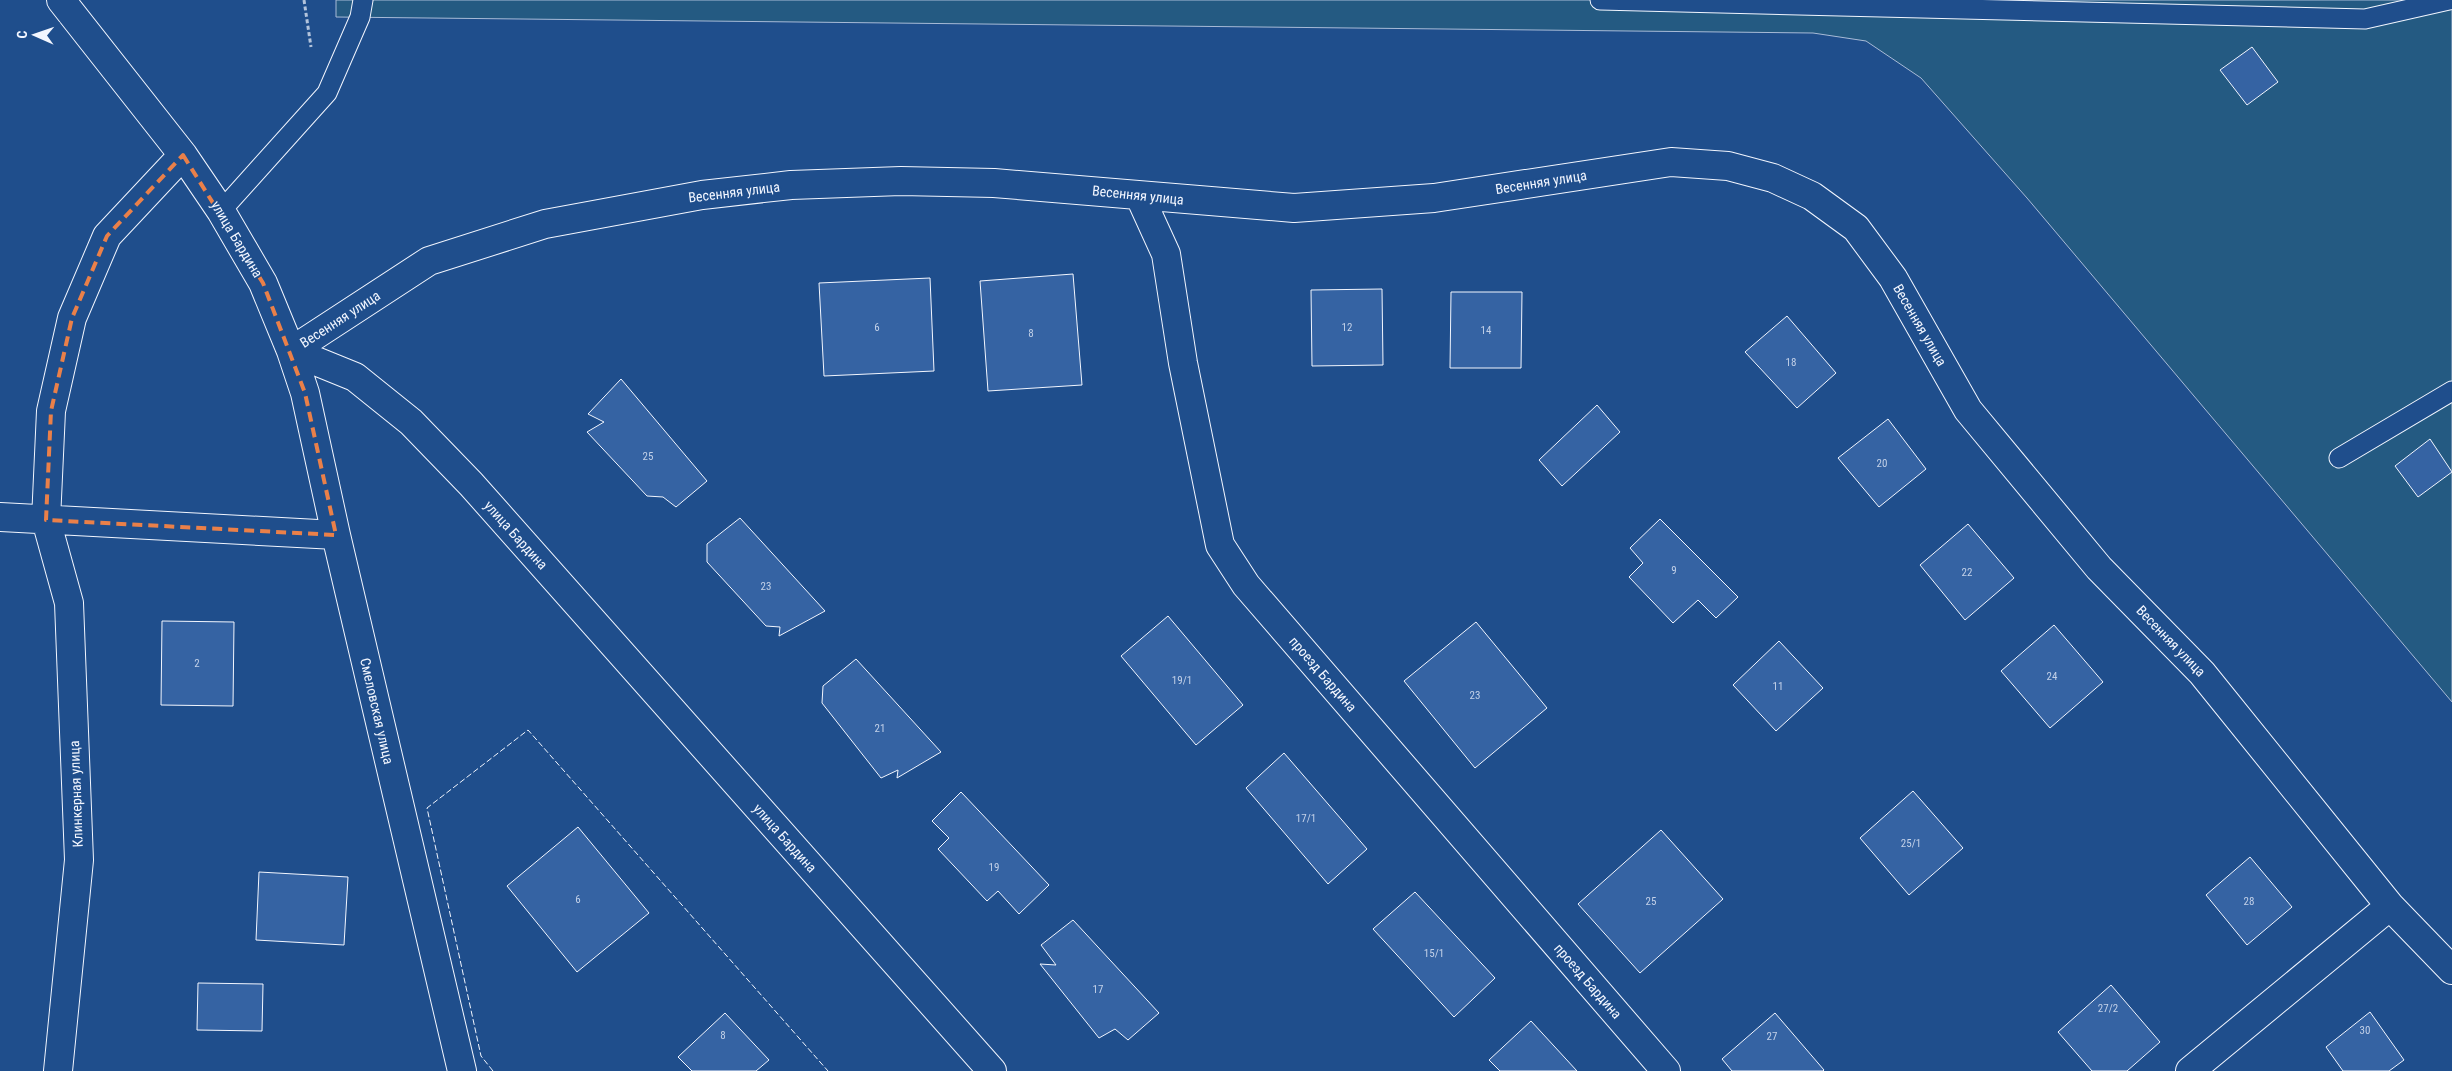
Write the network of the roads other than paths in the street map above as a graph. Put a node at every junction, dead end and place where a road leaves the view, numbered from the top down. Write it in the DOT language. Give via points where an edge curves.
graph roads {
  1 [pos="61,0"];
  2 [pos="363,0"];
  3 [pos="1600,0"];
  4 [pos="2449,0"];
  5 [pos="183,155"];
  6 [pos="1140,197"];
  7 [pos="221,211"];
  8 [pos="291,351"];
  9 [pos="2452,390"];
  10 [pos="2339,458"];
  11 [pos="0,518"];
  12 [pos="46,520"];
  13 [pos="336,534"];
  14 [pos="2390,906"];
  15 [pos="2452,970"];
  16 [pos="58,1071"];
  17 [pos="462,1071"];
  18 [pos="992,1071"];
  19 [pos="1666,1071"];
  20 [pos="2190,1071"];
  1 -- 5 [label="street, улица Бардина"];
  2 -- 7 [label="lane" via="360,17 327,93"];
  3 -- 4 [label="lane" via="2365,19"];
  5 -- 7 [label="street, улица Бардина"];
  5 -- 12 [label="street, Клинкерная улица" via="107,236 72,318 51,411"];
  6 -- 8 [label="street, Весенняя улица" via="1048,186 901,181 782,186 615,209 545,224 429,261"];
  6 -- 14 [label="street, Весенняя улица" via="1294,208 1434,198 1671,162 1728,166 1773,178 1812,196 1856,228 1893,278 1968,410 2099,568 2202,673"];
  6 -- 19 [label="street, проезд Бардина" via="1166,254 1183,363 1220,545 1246,585"];
  7 -- 8 [label="street, улица Бардина" via="263,283"];
  8 -- 13 [label="street, Смеловская улица" via="305,393"];
  8 -- 18 [label="street, улица Бардина" via="355,377 418,429 471,484"];
  9 -- 10 [label="lane"];
  11 -- 12 [label="street"];
  12 -- 13 [label="street"];
  12 -- 16 [label="street, Клинкерная улица" via="70,602 79,860"];
  13 -- 17 [label="street, Смеловская улица"];
  14 -- 15 [label="street, Весенняя улица"];
  14 -- 20 [label="street"];
}
